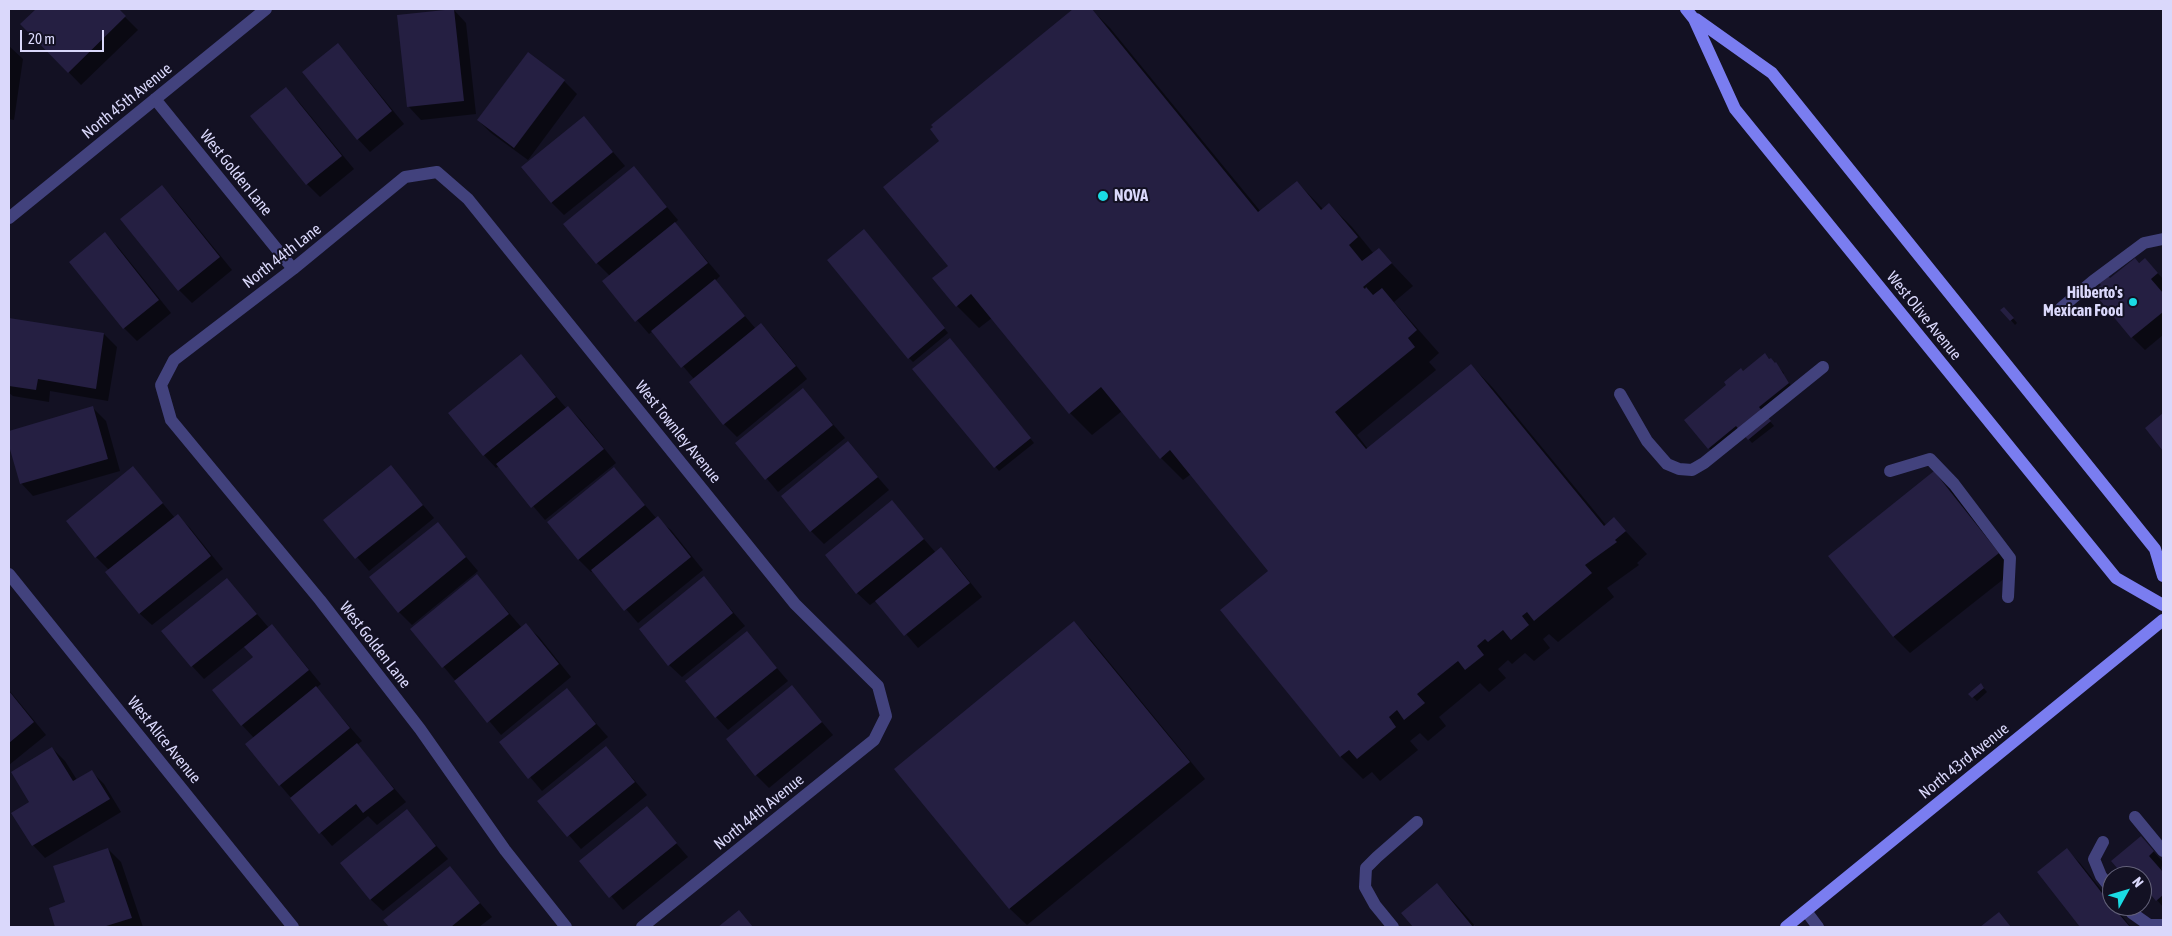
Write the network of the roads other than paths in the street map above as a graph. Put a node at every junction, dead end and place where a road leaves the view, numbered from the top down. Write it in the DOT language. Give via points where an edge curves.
graph roads {
  1 [pos="266,9"];
  2 [pos="1690,14"];
  3 [pos="155,99"];
  4 [pos="437,172"];
  5 [pos="9,218"];
  6 [pos="2163,239"];
  7 [pos="293,268"];
  8 [pos="2061,308"];
  9 [pos="1823,368"];
  10 [pos="161,385"];
  11 [pos="1620,394"];
  12 [pos="1890,471"];
  13 [pos="9,574"];
  14 [pos="2163,576"];
  15 [pos="2008,598"];
  16 [pos="2163,605"];
  17 [pos="2163,620"];
  18 [pos="886,716"];
  19 [pos="2135,817"];
  20 [pos="1417,822"];
  21 [pos="2103,842"];
  22 [pos="2163,851"];
  23 [pos="2102,877"];
  24 [pos="1806,911"];
  25 [pos="2135,916"];
  26 [pos="2163,924"];
  27 [pos="293,927"];
  28 [pos="566,927"];
  29 [pos="642,927"];
  30 [pos="1393,927"];
  31 [pos="1786,927"];
  32 [pos="1818,927"];
  1 -- 3 [label="street, North 45th Avenue"];
  2 -- 14 [label="main road, West Olive Avenue" via="1772,73 2155,549"];
  2 -- 16 [label="main road, West Olive Avenue" via="1735,109 2116,578"];
  3 -- 5 [label="street, North 45th Avenue"];
  3 -- 7 [label="street, West Golden Lane"];
  4 -- 7 [label="street, North 44th Lane" via="405,177"];
  4 -- 18 [label="street, West Townley Avenue" via="468,199 795,604 878,686"];
  6 -- 8 [label="street" via="2144,243"];
  7 -- 10 [label="street, North 44th Lane" via="174,360"];
  9 -- 11 [label="street" via="1692,470 1666,464 1647,441"];
  10 -- 28 [label="street, West Golden Lane" via="171,420 332,615 420,729 504,850"];
  12 -- 15 [label="street" via="1930,459 1954,484 2010,558"];
  13 -- 27 [label="street, West Alice Avenue"];
  17 -- 24 [label="main road, North 43rd Avenue"];
  18 -- 29 [label="street, North 44th Avenue" via="874,740"];
  19 -- 22 [label="street"];
  20 -- 30 [label="street" via="1366,868 1365,887"];
  21 -- 23 [label="street" via="2094,859"];
  24 -- 31 [label="main road, North 43rd Avenue"];
  24 -- 32 [label="street"];
  25 -- 26 [label="street" via="2148,925"];
}
